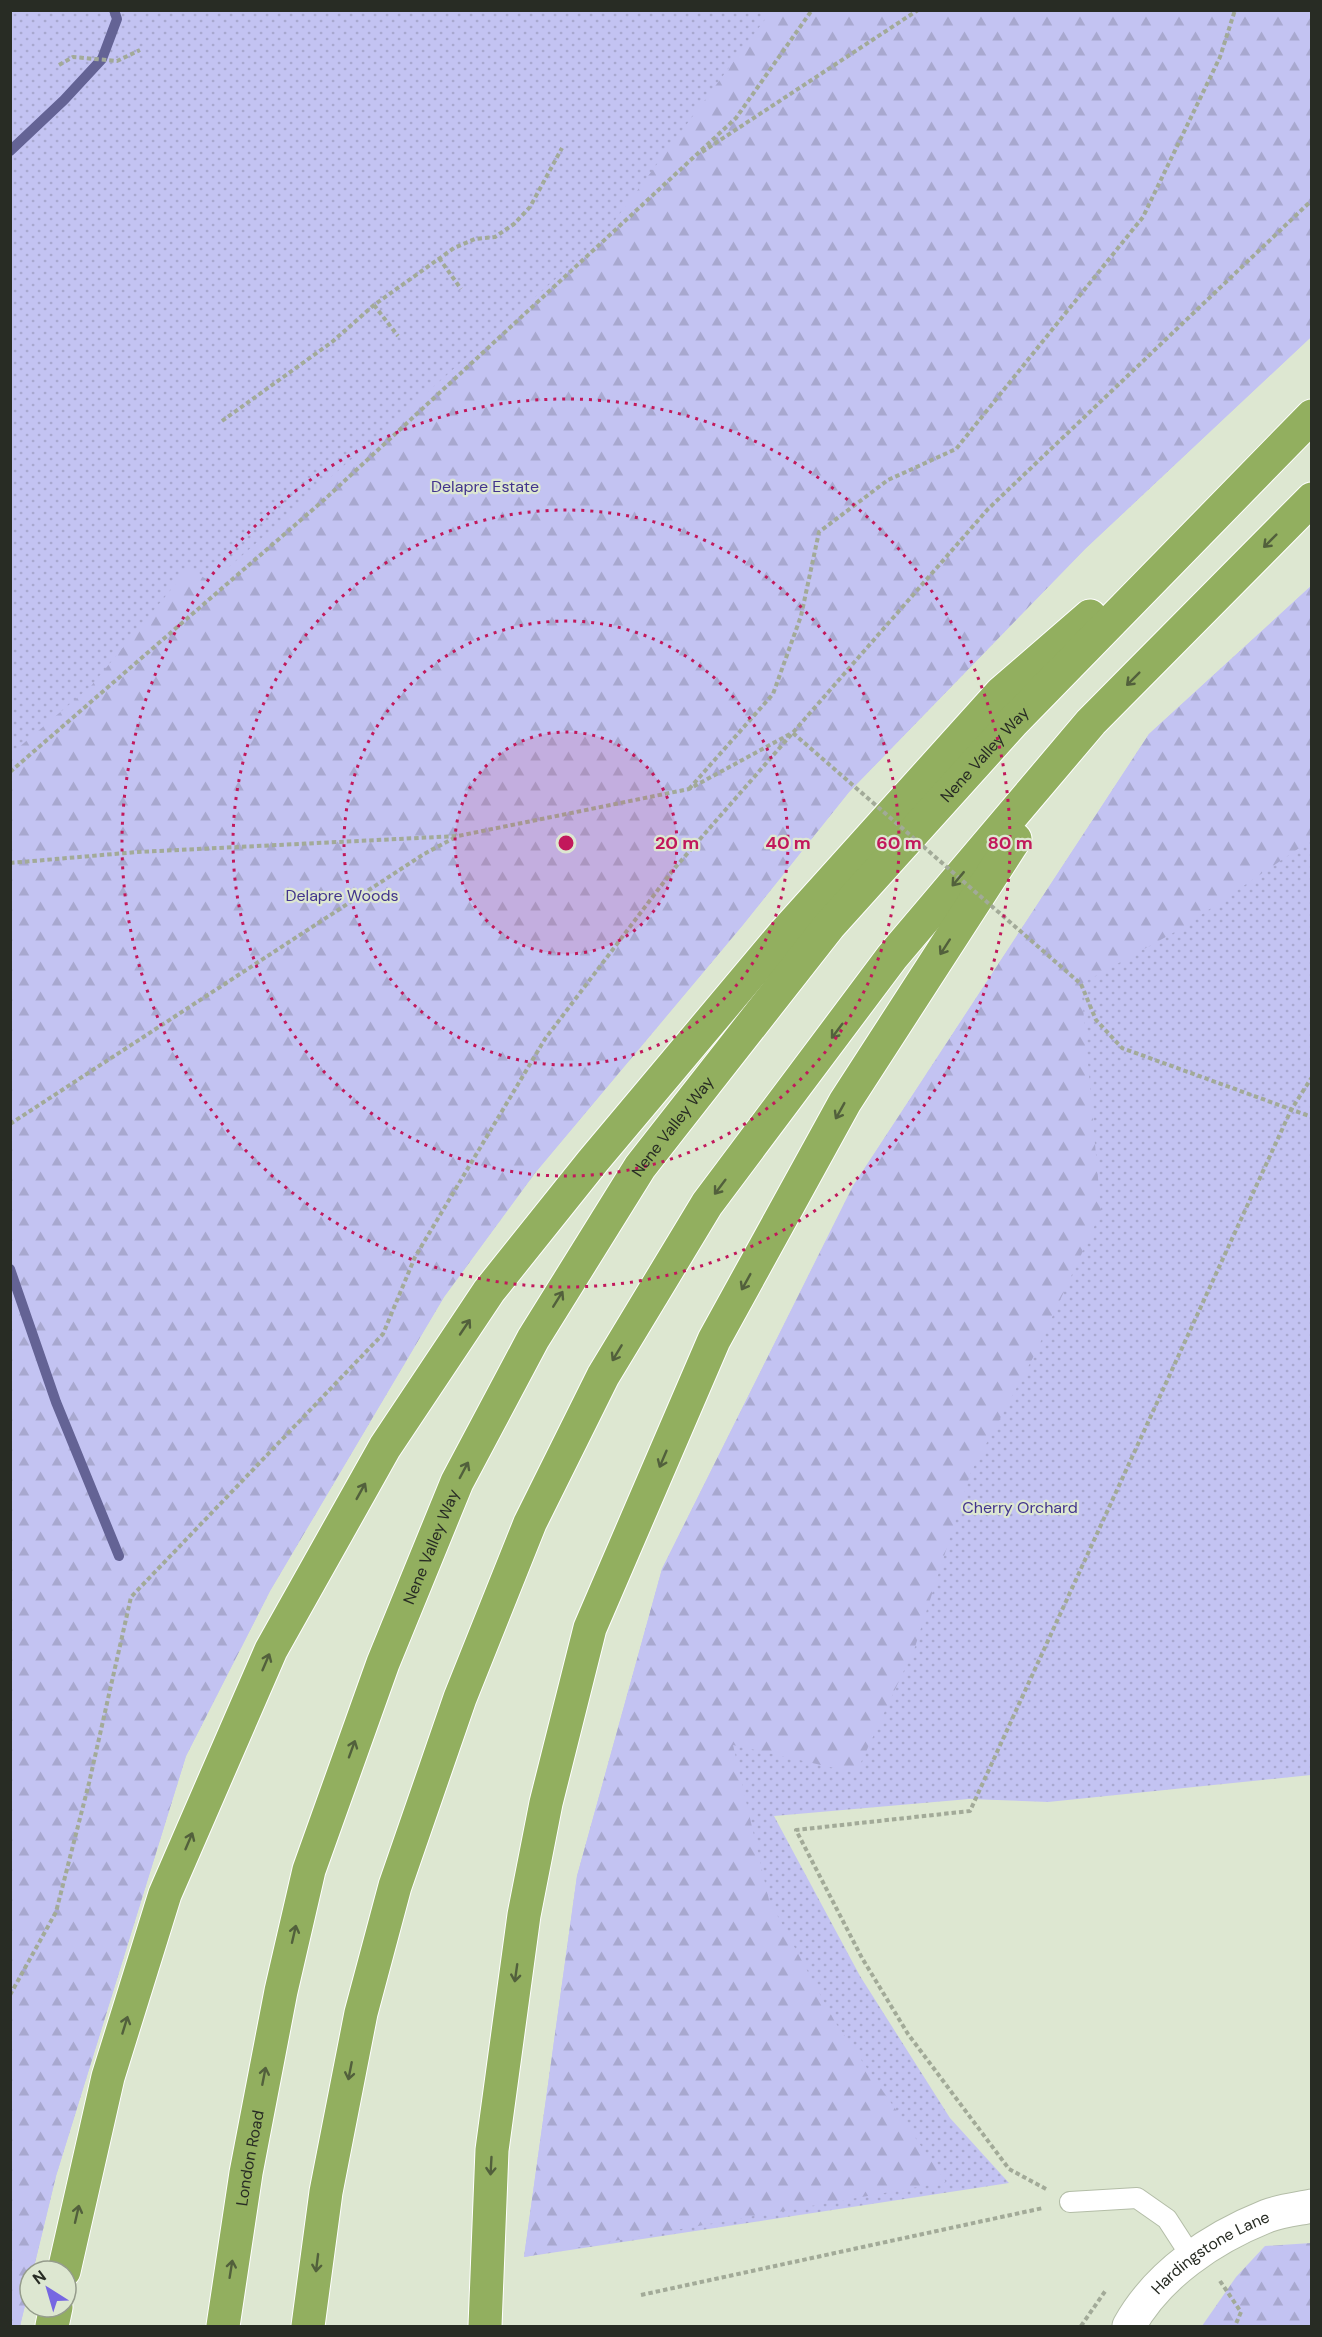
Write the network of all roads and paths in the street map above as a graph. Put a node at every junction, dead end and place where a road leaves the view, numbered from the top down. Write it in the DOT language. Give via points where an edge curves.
graph roads {
  1 [pos="812,10"];
  2 [pos="918,10"];
  3 [pos="1235,10"];
  4 [pos="140,50"];
  5 [pos="59,65"];
  6 [pos="562,148"];
  7 [pos="691,159"];
  8 [pos="1311,200"];
  9 [pos="439,258"];
  10 [pos="461,289"];
  11 [pos="374,305"];
  12 [pos="398,336"];
  13 [pos="1311,417"];
  14 [pos="222,421"];
  15 [pos="1272,458"];
  16 [pos="1311,499"];
  17 [pos="1091,722"];
  18 [pos="793,733"];
  19 [pos="10,772"];
  20 [pos="689,789"];
  21 [pos="458,836"];
  22 [pos="10,864"];
  23 [pos="1311,1077"];
  24 [pos="1291,1110"];
  25 [pos="1311,1117"];
  26 [pos="10,1125"];
  27 [pos="281,1991"];
  28 [pos="10,1995"];
  29 [pos="1070,2202"];
  30 [pos="1311,2206"];
  31 [pos="67,2259"];
  32 [pos="1203,2265"];
  33 [pos="641,2295"];
  34 [pos="223,2326"];
  35 [pos="308,2326"];
  36 [pos="485,2326"];
  37 [pos="1129,2326"];
  38 [pos="1235,2326"];
  1 -- 7 [label="path" via="736,118"];
  2 -- 7 [label="path"];
  3 -- 20 [label="path" via="1220,57 1143,217 956,449 888,480 819,532 801,616 773,694"];
  4 -- 5 [label="path" via="117,61 73,57"];
  6 -- 9 [label="path" via="530,207 513,224 495,237 475,239"];
  7 -- 19 [label="path" via="325,499"];
  8 -- 18 [label="path" via="988,509"];
  9 -- 10 [label="path"];
  9 -- 11 [label="path"];
  11 -- 12 [label="path"];
  11 -- 14 [label="path" via="332,342"];
  13 -- 15 [label="highway, Nene Valley Way"];
  27 -- 15 [label="highway, Nene Valley Way, one-way" via="309,1870 383,1663 458,1482 533,1339 640,1167 829,926 1013,722"];
  31 -- 15 [label="highway, one-way" via="108,2077 165,1894 271,1650 385,1447 489,1291 782,936 1001,693"];
  16 -- 17 [label="highway, one-way"];
  17 -- 35 [label="highway, one-way" via="892,957 707,1204 603,1376 530,1523 460,1698 395,1886 361,2013 326,2192"];
  17 -- 36 [label="highway, one-way" via="845,1102 714,1340 590,1629 546,1803 524,1915 492,2150"];
  18 -- 20 [label="path"];
  18 -- 24 [label="path, bridge" via="1080,984 1096,1020 1122,1048"];
  18 -- 28 [label="path" via="673,870 545,1039 415,1257 383,1334 131,1597 56,1912"];
  20 -- 21 [label="path"];
  21 -- 22 [label="path" via="137,852"];
  21 -- 26 [label="path" via="414,860"];
  23 -- 24 [label="path"];
  24 -- 25 [label="path"];
  24 -- 29 [label="path" via="970,1811 796,1830 862,1958 908,2034 1009,2169"];
  34 -- 27 [label="highway, London Road, one-way" via="246,2173"];
  29 -- 32 [label="lane" via="1137,2198 1167,2219"];
  29 -- 33 [label="path"];
  30 -- 32 [label="street, Hardingstone Lane" via="1268,2216"];
  32 -- 37 [label="street, Hardingstone Lane" via="1159,2286"];
  32 -- 38 [label="path" via="1240,2312"];
}
